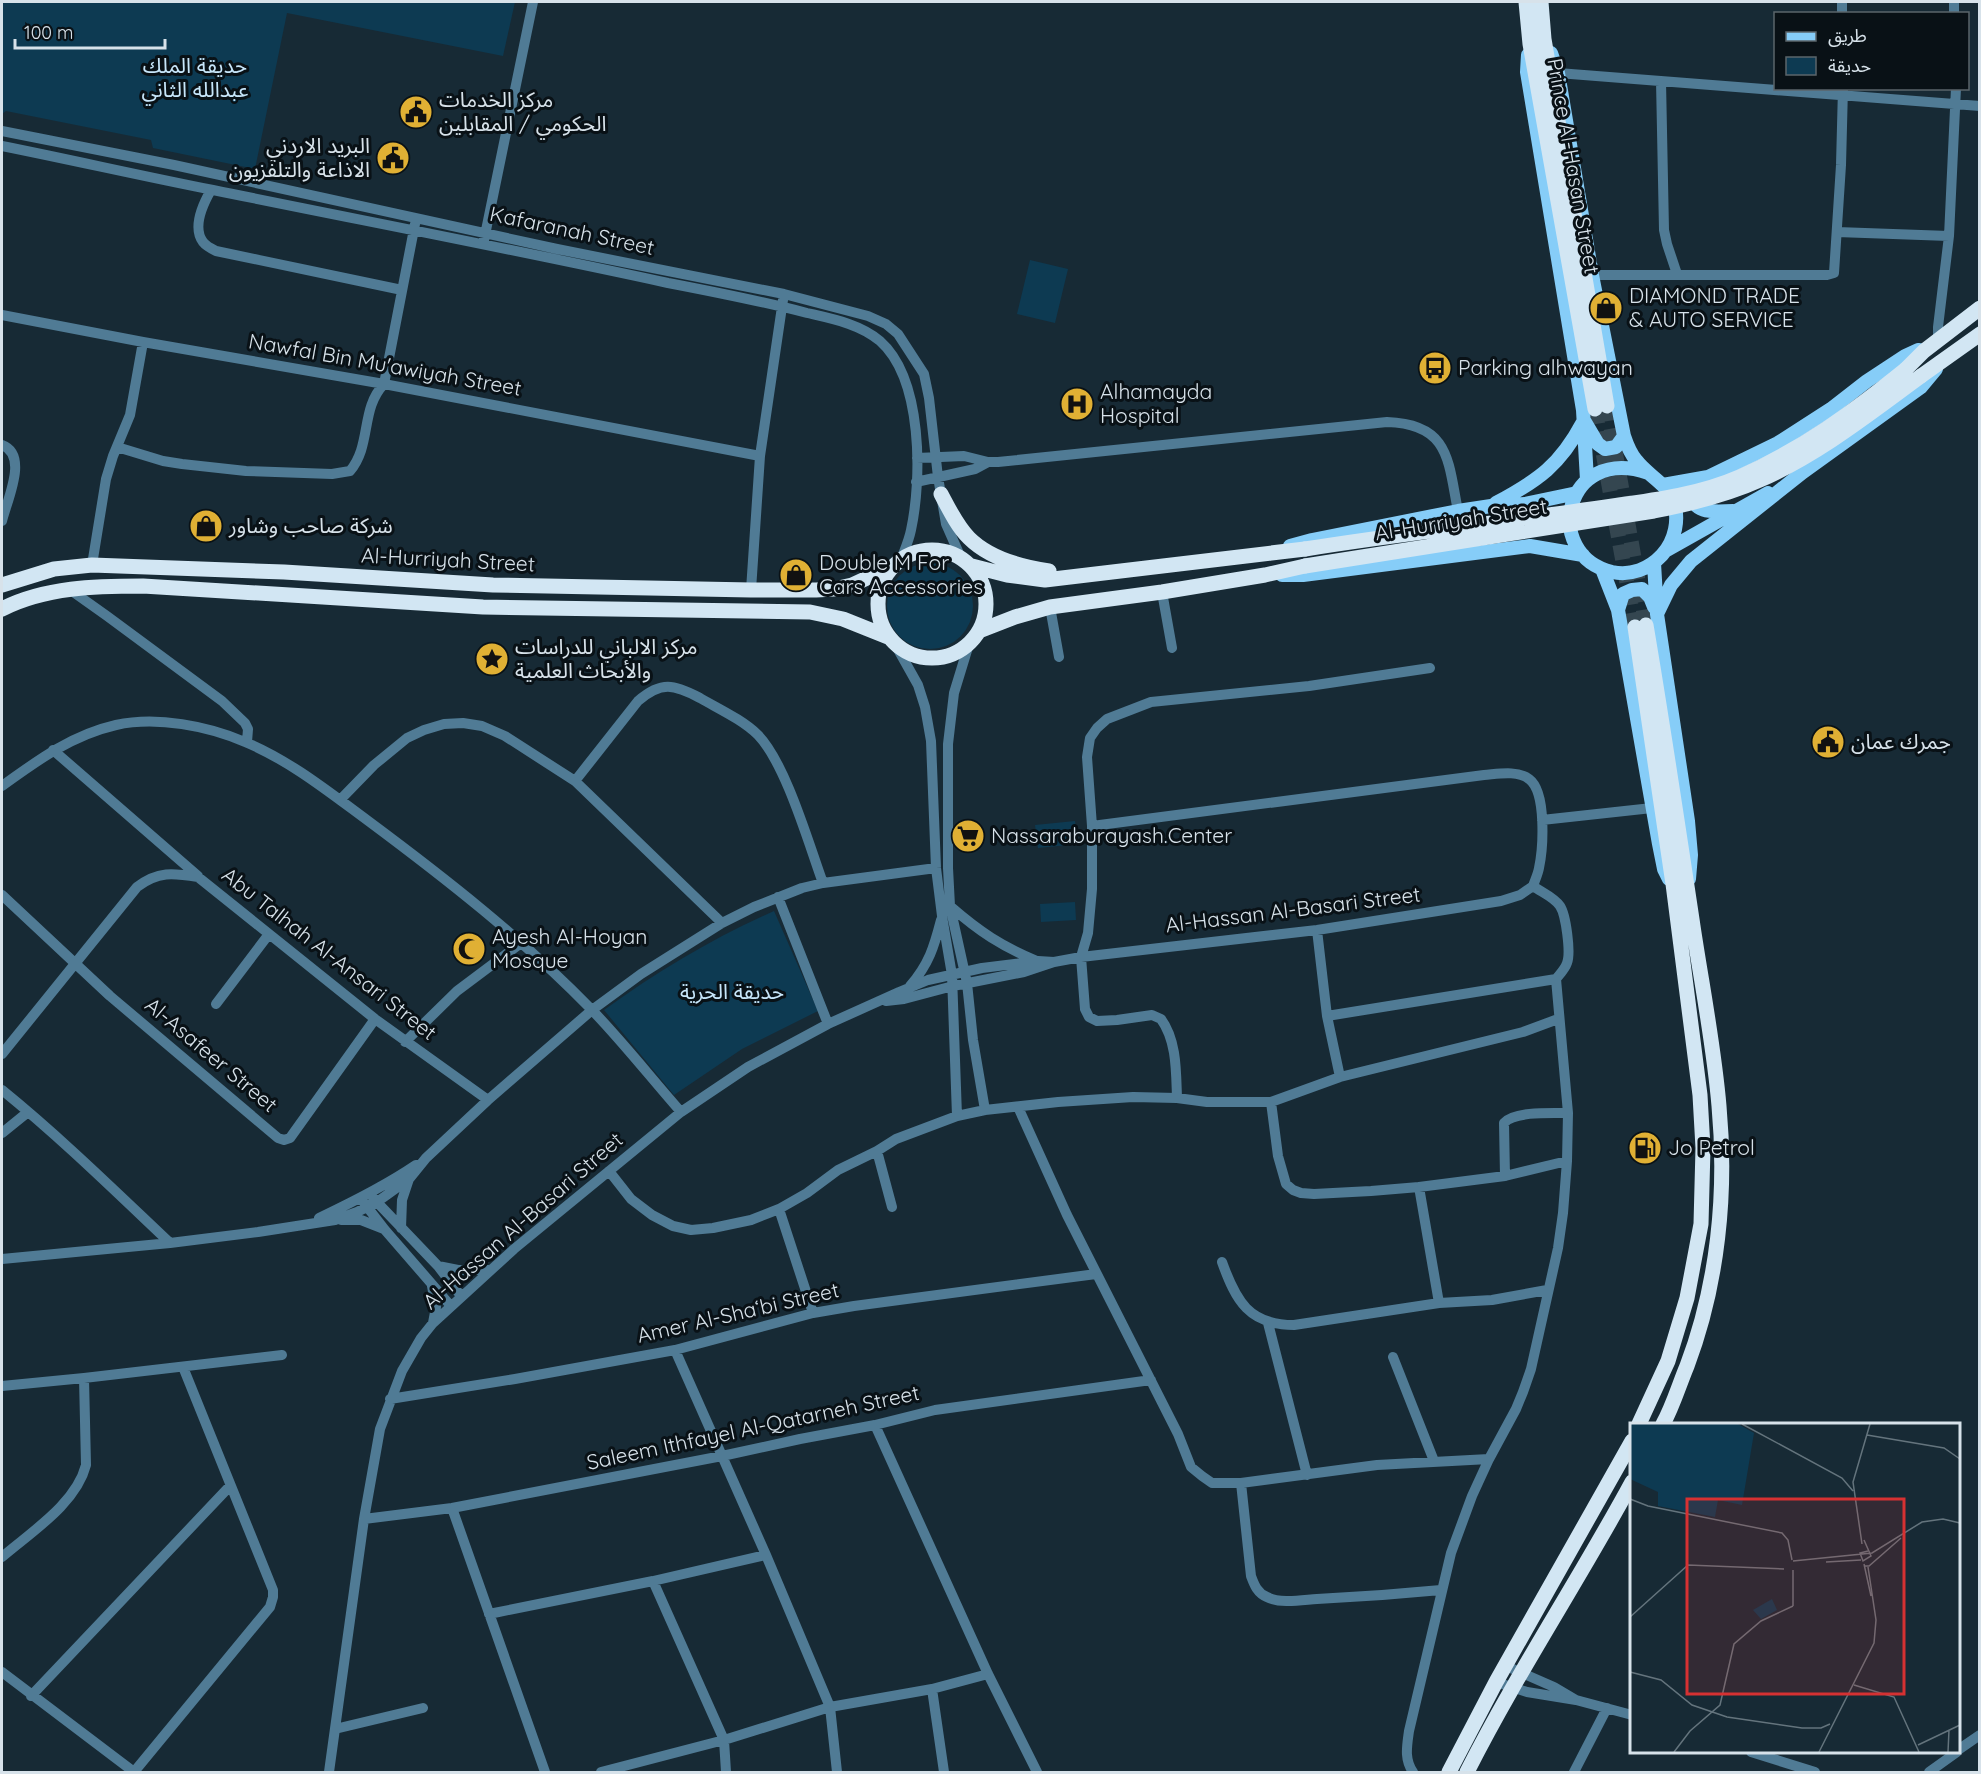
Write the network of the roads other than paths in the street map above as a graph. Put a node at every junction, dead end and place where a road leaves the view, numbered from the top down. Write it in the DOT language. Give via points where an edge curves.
graph roads {
  1 [pos="533,2"];
  2 [pos="1541,2"];
  3 [pos="1526,4"];
  4 [pos="1537,41"];
  5 [pos="1558,73"];
  6 [pos="1661,81"];
  7 [pos="1774,88"];
  8 [pos="1810,90"];
  9 [pos="1956,90"];
  10 [pos="1843,92"];
  11 [pos="1957,104"];
  12 [pos="1980,106"];
  13 [pos="2,131"];
  14 [pos="2,146"];
  15 [pos="211,190"];
  16 [pos="415,224"];
  17 [pos="1837,232"];
  18 [pos="1949,236"];
  19 [pos="484,238"];
  20 [pos="1677,274"];
  21 [pos="1592,275"];
  22 [pos="402,290"];
  23 [pos="784,294"];
  24 [pos="782,306"];
  25 [pos="1980,308"];
  26 [pos="2,315"];
  27 [pos="1980,334"];
  28 [pos="1938,340"];
  29 [pos="143,342"];
  30 [pos="1924,351"];
  31 [pos="1947,357"];
  32 [pos="384,384"];
  33 [pos="1596,412"];
  34 [pos="1624,436"];
  35 [pos="2,445"];
  36 [pos="117,447"];
  37 [pos="760,456"];
  38 [pos="936,457"];
  39 [pos="917,458"];
  40 [pos="987,462"];
  41 [pos="1803,472"];
  42 [pos="1648,473"];
  43 [pos="938,477"];
  44 [pos="1701,479"];
  45 [pos="1587,480"];
  46 [pos="916,482"];
  47 [pos="1663,485"];
  48 [pos="1576,493"];
  49 [pos="941,494"];
  50 [pos="1525,504"];
  51 [pos="1491,506"];
  52 [pos="1458,511"];
  53 [pos="1736,511"];
  54 [pos="2,521"];
  55 [pos="1530,546"];
  56 [pos="1667,550"];
  57 [pos="1264,554"];
  58 [pos="1583,555"];
  59 [pos="897,562"];
  60 [pos="967,562"];
  61 [pos="1654,563"];
  62 [pos="92,565"];
  63 [pos="1602,569"];
  64 [pos="1085,575"];
  65 [pos="1265,575"];
  66 [pos="2,585"];
  67 [pos="69,589"];
  68 [pos="751,590"];
  69 [pos="1162,592"];
  70 [pos="1050,607"];
  71 [pos="2,609"];
  72 [pos="1618,610"];
  73 [pos="1646,622"];
  74 [pos="979,631"];
  75 [pos="892,641"];
  76 [pos="969,644"];
  77 [pos="1172,648"];
  78 [pos="1059,657"];
  79 [pos="1430,668"];
  80 [pos="247,742"];
  81 [pos="53,750"];
  82 [pos="575,781"];
  83 [pos="2,786"];
  84 [pos="340,800"];
  85 [pos="1652,808"];
  86 [pos="1542,820"];
  87 [pos="1092,826"];
  88 [pos="936,868"];
  89 [pos="198,877"];
  90 [pos="823,883"];
  91 [pos="1680,885"];
  92 [pos="1533,886"];
  93 [pos="2,895"];
  94 [pos="778,897"];
  95 [pos="950,906"];
  96 [pos="942,916"];
  97 [pos="722,923"];
  98 [pos="1317,930"];
  99 [pos="269,934"];
  100 [pos="521,943"];
  101 [pos="1081,957"];
  102 [pos="1038,961"];
  103 [pos="1054,962"];
  104 [pos="74,963"];
  105 [pos="964,971"];
  106 [pos="1556,979"];
  107 [pos="953,980"];
  108 [pos="967,983"];
  109 [pos="908,988"];
  110 [pos="882,1001"];
  111 [pos="216,1004"];
  112 [pos="592,1010"];
  113 [pos="1327,1016"];
  114 [pos="1558,1018"];
  115 [pos="375,1019"];
  116 [pos="828,1024"];
  117 [pos="405,1042"];
  118 [pos="2,1054"];
  119 [pos="1340,1077"];
  120 [pos="2,1090"];
  121 [pos="1177,1098"];
  122 [pos="488,1100"];
  123 [pos="1271,1102"];
  124 [pos="1018,1107"];
  125 [pos="985,1110"];
  126 [pos="28,1112"];
  127 [pos="681,1112"];
  128 [pos="1568,1113"];
  129 [pos="957,1116"];
  130 [pos="2,1133"];
  131 [pos="877,1151"];
  132 [pos="426,1158"];
  133 [pos="1567,1161"];
  134 [pos="609,1171"];
  135 [pos="1505,1176"];
  136 [pos="409,1179"];
  137 [pos="1419,1187"];
  138 [pos="369,1200"];
  139 [pos="892,1207"];
  140 [pos="779,1209"];
  141 [pos="335,1220"];
  142 [pos="305,1225"];
  143 [pos="402,1228"];
  144 [pos="385,1230"];
  145 [pos="170,1243"];
  146 [pos="2,1259"];
  147 [pos="1222,1262"];
  148 [pos="438,1266"];
  149 [pos="491,1270"];
  150 [pos="1096,1274"];
  151 [pos="430,1280"];
  152 [pos="1547,1290"];
  153 [pos="461,1296"];
  154 [pos="1439,1303"];
  155 [pos="450,1305"];
  156 [pos="813,1313"];
  157 [pos="433,1323"];
  158 [pos="1268,1323"];
  159 [pos="675,1350"];
  160 [pos="282,1355"];
  161 [pos="1393,1357"];
  162 [pos="183,1367"];
  163 [pos="84,1378"];
  164 [pos="1151,1380"];
  165 [pos="2,1386"];
  166 [pos="390,1399"];
  167 [pos="1640,1423"];
  168 [pos="1664,1423"];
  169 [pos="875,1425"];
  170 [pos="1630,1444"];
  171 [pos="722,1456"];
  172 [pos="1489,1459"];
  173 [pos="1434,1461"];
  174 [pos="1307,1474"];
  175 [pos="1241,1483"];
  176 [pos="1630,1485"];
  177 [pos="230,1486"];
  178 [pos="452,1508"];
  179 [pos="364,1519"];
  180 [pos="766,1555"];
  181 [pos="2,1557"];
  182 [pos="653,1581"];
  183 [pos="1441,1590"];
  184 [pos="489,1614"];
  185 [pos="1506,1665"];
  186 [pos="2,1672"];
  187 [pos="1522,1673"];
  188 [pos="988,1674"];
  189 [pos="1496,1682"];
  190 [pos="1513,1687"];
  191 [pos="932,1689"];
  192 [pos="32,1696"];
  193 [pos="1576,1700"];
  194 [pos="830,1707"];
  195 [pos="423,1708"];
  196 [pos="1607,1708"];
  197 [pos="1630,1714"];
  198 [pos="335,1729"];
  199 [pos="1980,1735"];
  200 [pos="723,1740"];
  201 [pos="1960,1750"];
  202 [pos="1754,1753"];
  203 [pos="1955,1753"];
  204 [pos="134,1773"];
  205 [pos="329,1773"];
  206 [pos="545,1773"];
  207 [pos="601,1773"];
  208 [pos="726,1773"];
  209 [pos="837,1773"];
  210 [pos="944,1773"];
  211 [pos="1037,1773"];
  212 [pos="1413,1773"];
  213 [pos="1449,1773"];
  214 [pos="1467,1773"];
  215 [pos="1574,1773"];
  216 [pos="1815,1773"];
  217 [pos="1929,1773"];
  1 -- 19 [label="street"];
  2 -- 4 [label="highway, Prince Al-Hasan Street"];
  3 -- 4 [label="highway, Prince Al-Hasan Street"];
  4 -- 5 [label="main road"];
  4 -- 33 [label="highway, Prince Al-Hasan Street"];
  4 -- 33 [label="main road" via="1527,72"];
  5 -- 6 [label="street"];
  5 -- 21 [label="main road"];
  6 -- 7 [label="street"];
  6 -- 20 [label="street" via="1664,230"];
  8 -- 10 [label="street"];
  9 -- 11 [label="street"];
  10 -- 11 [label="street"];
  10 -- 17 [label="street"];
  11 -- 12 [label="street"];
  11 -- 18 [label="street"];
  13 -- 16 [label="street, Kafaranah Street" via="174,165"];
  14 -- 15 [label="street, Kafaranah Street"];
  15 -- 16 [label="street, Kafaranah Street"];
  15 -- 22 [label="street" via="201,207 199,228 203,242 216,251"];
  16 -- 19 [label="street, Kafaranah Street"];
  16 -- 22 [label="street"];
  17 -- 18 [label="street"];
  17 -- 20 [label="street" via="1832,274"];
  18 -- 28 [label="street"];
  19 -- 23 [label="street, Kafaranah Street"];
  19 -- 24 [label="street, Kafaranah Street"];
  20 -- 21 [label="street"];
  21 -- 34 [label="main road"];
  22 -- 32 [label="street"];
  23 -- 24 [label="street"];
  23 -- 38 [label="street, Kafaranah Street" via="868,316 898,334 924,375"];
  24 -- 37 [label="street"];
  24 -- 39 [label="street, Kafaranah Street" via="866,331 892,354 909,394"];
  25 -- 28 [label="highway, Al-Hurriyah Street"];
  26 -- 29 [label="street, Nawfal Bin Mu'awiyah Street"];
  27 -- 31 [label="highway, Al-Hurriyah Street"];
  28 -- 30 [label="highway, Al-Hurriyah Street"];
  29 -- 32 [label="street, Nawfal Bin Mu'awiyah Street"];
  29 -- 36 [label="street" via="130,415"];
  30 -- 44 [label="main road" via="1905,356 1778,443"];
  30 -- 57 [label="highway, Al-Hurriyah Street, bridge" via="1839,421 1737,478 1685,493 1576,511"];
  31 -- 41 [label="main road" via="1921,387"];
  31 -- 65 [label="highway, Al-Hurriyah Street, bridge" via="1808,456 1737,490 1654,511"];
  32 -- 36 [label="street" via="371,402 360,457 350,471 343,473 266,472 192,465"];
  32 -- 37 [label="street, Nawfal Bin Mu'awiyah Street"];
  33 -- 34 [label="main road" via="1598,444 1605,449 1616,447"];
  33 -- 45 [label="main road"];
  33 -- 51 [label="main road" via="1549,469 1525,488"];
  34 -- 42 [label="main road" via="1628,448"];
  35 -- 54 [label="street" via="13,452 16,461"];
  36 -- 62 [label="street" via="106,479"];
  37 -- 68 [label="street"];
  38 -- 39 [label="street"];
  38 -- 40 [label="street" via="972,457"];
  38 -- 43 [label="street, Kafaranah Street"];
  39 -- 46 [label="street, Kafaranah Street"];
  40 -- 43 [label="street" via="975,469"];
  40 -- 52 [label="street" via="1398,422 1423,428 1436,438 1446,453"];
  41 -- 53 [label="main road"];
  41 -- 73 [label="main road" via="1691,561"];
  42 -- 45 [label="main road" via="1616,467"];
  42 -- 47 [label="main road"];
  43 -- 46 [label="street"];
  43 -- 49 [label="street, Kafaranah Street"];
  44 -- 47 [label="main road"];
  44 -- 53 [label="main road" via="1692,492 1696,507"];
  45 -- 48 [label="main road"];
  46 -- 59 [label="street, Kafaranah Street" via="911,532"];
  47 -- 56 [label="main road" via="1676,517"];
  48 -- 50 [label="main road"];
  48 -- 58 [label="main road" via="1570,514 1572,536"];
  49 -- 60 [label="street, Kafaranah Street" via="946,524"];
  49 -- 64 [label="highway" via="969,538 1006,561"];
  50 -- 51 [label="main road"];
  50 -- 55 [label="main road" via="1542,508 1552,520 1548,539"];
  51 -- 52 [label="main road"];
  52 -- 57 [label="main road" via="1312,540"];
  53 -- 56 [label="main road"];
  55 -- 58 [label="main road"];
  55 -- 65 [label="main road" via="1303,575"];
  56 -- 61 [label="main road"];
  57 -- 64 [label="highway, Al-Hurriyah Street"];
  58 -- 63 [label="main road"];
  59 -- 60 [label="highway" via="916,551 932,549 947,551"];
  59 -- 68 [label="highway, Al-Hurriyah Street" via="852,585 834,589"];
  59 -- 75 [label="highway" via="882,580 877,609"];
  60 -- 64 [label="highway, Al-Hurriyah Street" via="1007,575 1045,580"];
  60 -- 74 [label="highway" via="980,578 986,597 985,618"];
  61 -- 63 [label="main road" via="1638,571"];
  61 -- 73 [label="main road"];
  62 -- 66 [label="highway, Al-Hurriyah Street" via="54,569"];
  62 -- 68 [label="highway, Al-Hurriyah Street" via="493,585"];
  63 -- 72 [label="main road"];
  65 -- 69 [label="highway, Al-Hurriyah Street"];
  67 -- 71 [label="highway, Al-Hurriyah Street"];
  67 -- 75 [label="highway, Al-Hurriyah Street" via="143,586 483,607 810,612 843,619"];
  67 -- 80 [label="street" via="222,701 245,723"];
  69 -- 70 [label="highway, Al-Hurriyah Street"];
  69 -- 77 [label="street"];
  70 -- 74 [label="highway, Al-Hurriyah Street"];
  70 -- 78 [label="street"];
  72 -- 73 [label="main road" via="1623,594 1642,589 1650,597"];
  72 -- 85 [label="main road"];
  73 -- 91 [label="highway"];
  73 -- 91 [label="main road" via="1688,821 1691,864"];
  74 -- 76 [label="highway"];
  75 -- 76 [label="highway" via="925,658 951,655"];
  75 -- 88 [label="street" via="918,685 932,741"];
  76 -- 95 [label="street" via="954,693 948,744"];
  79 -- 87 [label="street" via="1309,686 1151,702 1107,718 1090,738"];
  80 -- 81 [label="street" via="223,733 169,723 118,724"];
  80 -- 84 [label="street"];
  81 -- 83 [label="street"];
  81 -- 89 [label="street"];
  82 -- 84 [label="street" via="505,736 482,726 444,724 407,738 389,751"];
  82 -- 90 [label="street" via="650,690 662,686 677,688 759,735 780,769"];
  82 -- 97 [label="street"];
  84 -- 100 [label="street" via="429,866"];
  85 -- 86 [label="street"];
  85 -- 91 [label="main road" via="1664,869"];
  86 -- 87 [label="street" via="1532,780 1510,774"];
  86 -- 92 [label="street" via="1542,851"];
  87 -- 101 [label="street" via="1090,920"];
  88 -- 90 [label="street"];
  88 -- 96 [label="street"];
  89 -- 99 [label="street, Abu Talhah Al-Ansari Street"];
  89 -- 104 [label="street, Abu Talhah Al-Ansari Street" via="179,873 149,878 137,887"];
  90 -- 94 [label="street"];
  91 -- 167 [label="highway" via="1702,1115 1701,1224 1678,1330"];
  91 -- 168 [label="highway" via="1719,1105 1721,1209 1704,1314"];
  92 -- 98 [label="street, Al-Hassan Al-Basari Street" via="1501,901"];
  92 -- 106 [label="street" via="1558,903 1563,914 1569,952 1566,966"];
  93 -- 104 [label="street, Al-Asafeer Street"];
  94 -- 97 [label="street"];
  94 -- 116 [label="street"];
  95 -- 102 [label="street" via="1002,946"];
  95 -- 105 [label="street"];
  96 -- 107 [label="street"];
  96 -- 109 [label="street" via="931,956"];
  97 -- 112 [label="street"];
  98 -- 101 [label="street, Al-Hassan Al-Basari Street"];
  98 -- 113 [label="street"];
  99 -- 111 [label="street"];
  99 -- 115 [label="street, Abu Talhah Al-Ansari Street"];
  100 -- 112 [label="street"];
  100 -- 117 [label="street" via="457,991"];
  101 -- 103 [label="street, Al-Hassan Al-Basari Street"];
  101 -- 121 [label="street" via="1083,1000 1089,1017 1097,1021 1152,1015 1161,1018 1175,1061"];
  102 -- 103 [label="street, Al-Hassan Al-Basari Street"];
  102 -- 105 [label="street, Al-Hassan Al-Basari Street"];
  103 -- 108 [label="street, Al-Hassan Al-Basari Street"];
  104 -- 115 [label="street, Al-Asafeer Street" via="284,1140 290,1138"];
  104 -- 118 [label="street, Abu Talhah Al-Ansari Street"];
  105 -- 107 [label="street, Al-Hassan Al-Basari Street"];
  105 -- 108 [label="street"];
  106 -- 113 [label="street"];
  106 -- 114 [label="street"];
  107 -- 108 [label="street, Al-Hassan Al-Basari Street"];
  107 -- 109 [label="street, Al-Hassan Al-Basari Street" via="928,980"];
  107 -- 110 [label="street, Al-Hassan Al-Basari Street" via="904,999"];
  107 -- 129 [label="street"];
  108 -- 125 [label="street"];
  109 -- 110 [label="street, Al-Hassan Al-Basari Street"];
  110 -- 116 [label="street, Al-Hassan Al-Basari Street"];
  112 -- 122 [label="street"];
  112 -- 127 [label="street"];
  113 -- 119 [label="street"];
  114 -- 119 [label="street" via="1523,1032"];
  114 -- 128 [label="street"];
  115 -- 117 [label="street, Abu Talhah Al-Ansari Street"];
  116 -- 127 [label="street, Al-Hassan Al-Basari Street" via="748,1067"];
  117 -- 122 [label="street, Abu Talhah Al-Ansari Street"];
  119 -- 123 [label="street"];
  120 -- 126 [label="street"];
  121 -- 123 [label="street"];
  121 -- 124 [label="street" via="1132,1097"];
  122 -- 132 [label="street"];
  123 -- 137 [label="street" via="1278,1156 1286,1184 1293,1190 1314,1194"];
  124 -- 125 [label="street"];
  124 -- 150 [label="street"];
  125 -- 129 [label="street"];
  126 -- 130 [label="street"];
  126 -- 145 [label="street"];
  127 -- 134 [label="street, Al-Hassan Al-Basari Street"];
  128 -- 133 [label="street"];
  128 -- 135 [label="street" via="1506,1120"];
  129 -- 131 [label="street" via="896,1139"];
  131 -- 139 [label="street"];
  131 -- 140 [label="street" via="838,1170"];
  132 -- 136 [label="street"];
  132 -- 138 [label="street"];
  133 -- 135 [label="street"];
  133 -- 152 [label="street" via="1563,1214"];
  134 -- 140 [label="street" via="631,1198 673,1226 691,1230 713,1228"];
  134 -- 149 [label="street, Al-Hassan Al-Basari Street"];
  135 -- 137 [label="street"];
  136 -- 138 [label="street"];
  136 -- 143 [label="street" via="402,1200"];
  137 -- 154 [label="street"];
  138 -- 141 [label="street"];
  138 -- 142 [label="street"];
  138 -- 143 [label="street"];
  138 -- 144 [label="street"];
  140 -- 156 [label="street"];
  141 -- 142 [label="street"];
  141 -- 144 [label="street" via="361,1221"];
  142 -- 145 [label="street"];
  143 -- 148 [label="street"];
  144 -- 151 [label="street"];
  145 -- 146 [label="street"];
  147 -- 158 [label="street" via="1241,1304"];
  148 -- 149 [label="street"];
  148 -- 153 [label="street"];
  149 -- 153 [label="street, Al-Hassan Al-Basari Street"];
  150 -- 156 [label="street, Amer Al-Sha‘bi Street"];
  150 -- 164 [label="street"];
  151 -- 155 [label="street"];
  151 -- 157 [label="street" via="435,1301"];
  152 -- 154 [label="street" via="1492,1300"];
  152 -- 172 [label="street" via="1523,1392"];
  153 -- 155 [label="street, Al-Hassan Al-Basari Street"];
  154 -- 158 [label="street" via="1294,1325"];
  155 -- 157 [label="street, Al-Hassan Al-Basari Street"];
  156 -- 159 [label="street, Amer Al-Sha‘bi Street"];
  157 -- 166 [label="street, Al-Hassan Al-Basari Street" via="402,1371"];
  158 -- 174 [label="street"];
  159 -- 166 [label="street, Amer Al-Sha‘bi Street"];
  159 -- 171 [label="street"];
  160 -- 162 [label="street"];
  161 -- 173 [label="street"];
  162 -- 163 [label="street"];
  162 -- 177 [label="street"];
  163 -- 165 [label="street"];
  163 -- 181 [label="street" via="83,1476 64,1504"];
  164 -- 169 [label="street, Saleem Ithfayel Al-Qatarneh Street" via="935,1410"];
  164 -- 175 [label="street" via="1191,1467 1212,1483"];
  166 -- 179 [label="street, Al-Hassan Al-Basari Street" via="380,1429"];
  169 -- 171 [label="street, Saleem Ithfayel Al-Qatarneh Street"];
  169 -- 188 [label="street"];
  170 -- 185 [label="highway"];
  171 -- 178 [label="street, Saleem Ithfayel Al-Qatarneh Street"];
  171 -- 180 [label="street"];
  172 -- 173 [label="street"];
  172 -- 183 [label="street" via="1451,1553"];
  173 -- 174 [label="street"];
  174 -- 175 [label="street"];
  175 -- 183 [label="street" via="1251,1575 1259,1592 1267,1597 1304,1599"];
  176 -- 187 [label="highway"];
  177 -- 192 [label="street"];
  177 -- 204 [label="street" via="273,1590 270,1607"];
  178 -- 179 [label="street, Saleem Ithfayel Al-Qatarneh Street"];
  178 -- 184 [label="street"];
  179 -- 198 [label="street, Al-Hassan Al-Basari Street"];
  180 -- 182 [label="street"];
  180 -- 194 [label="street"];
  182 -- 184 [label="street"];
  182 -- 200 [label="street"];
  183 -- 212 [label="street" via="1409,1731 1407,1763"];
  184 -- 206 [label="street"];
  185 -- 187 [label="street"];
  185 -- 189 [label="highway"];
  186 -- 192 [label="street"];
  187 -- 190 [label="highway"];
  187 -- 193 [label="street"];
  188 -- 191 [label="street"];
  188 -- 211 [label="street"];
  189 -- 190 [label="street"];
  189 -- 213 [label="highway"];
  190 -- 193 [label="street"];
  190 -- 214 [label="highway"];
  191 -- 194 [label="street"];
  191 -- 210 [label="street"];
  192 -- 204 [label="street"];
  193 -- 196 [label="street"];
  194 -- 200 [label="street"];
  194 -- 209 [label="street"];
  195 -- 198 [label="street"];
  196 -- 197 [label="street"];
  196 -- 215 [label="street"];
  198 -- 205 [label="street, Al-Hassan Al-Basari Street"];
  199 -- 201 [label="street"];
  200 -- 207 [label="street"];
  200 -- 208 [label="street"];
  202 -- 216 [label="street"];
  203 -- 217 [label="street"];
}
